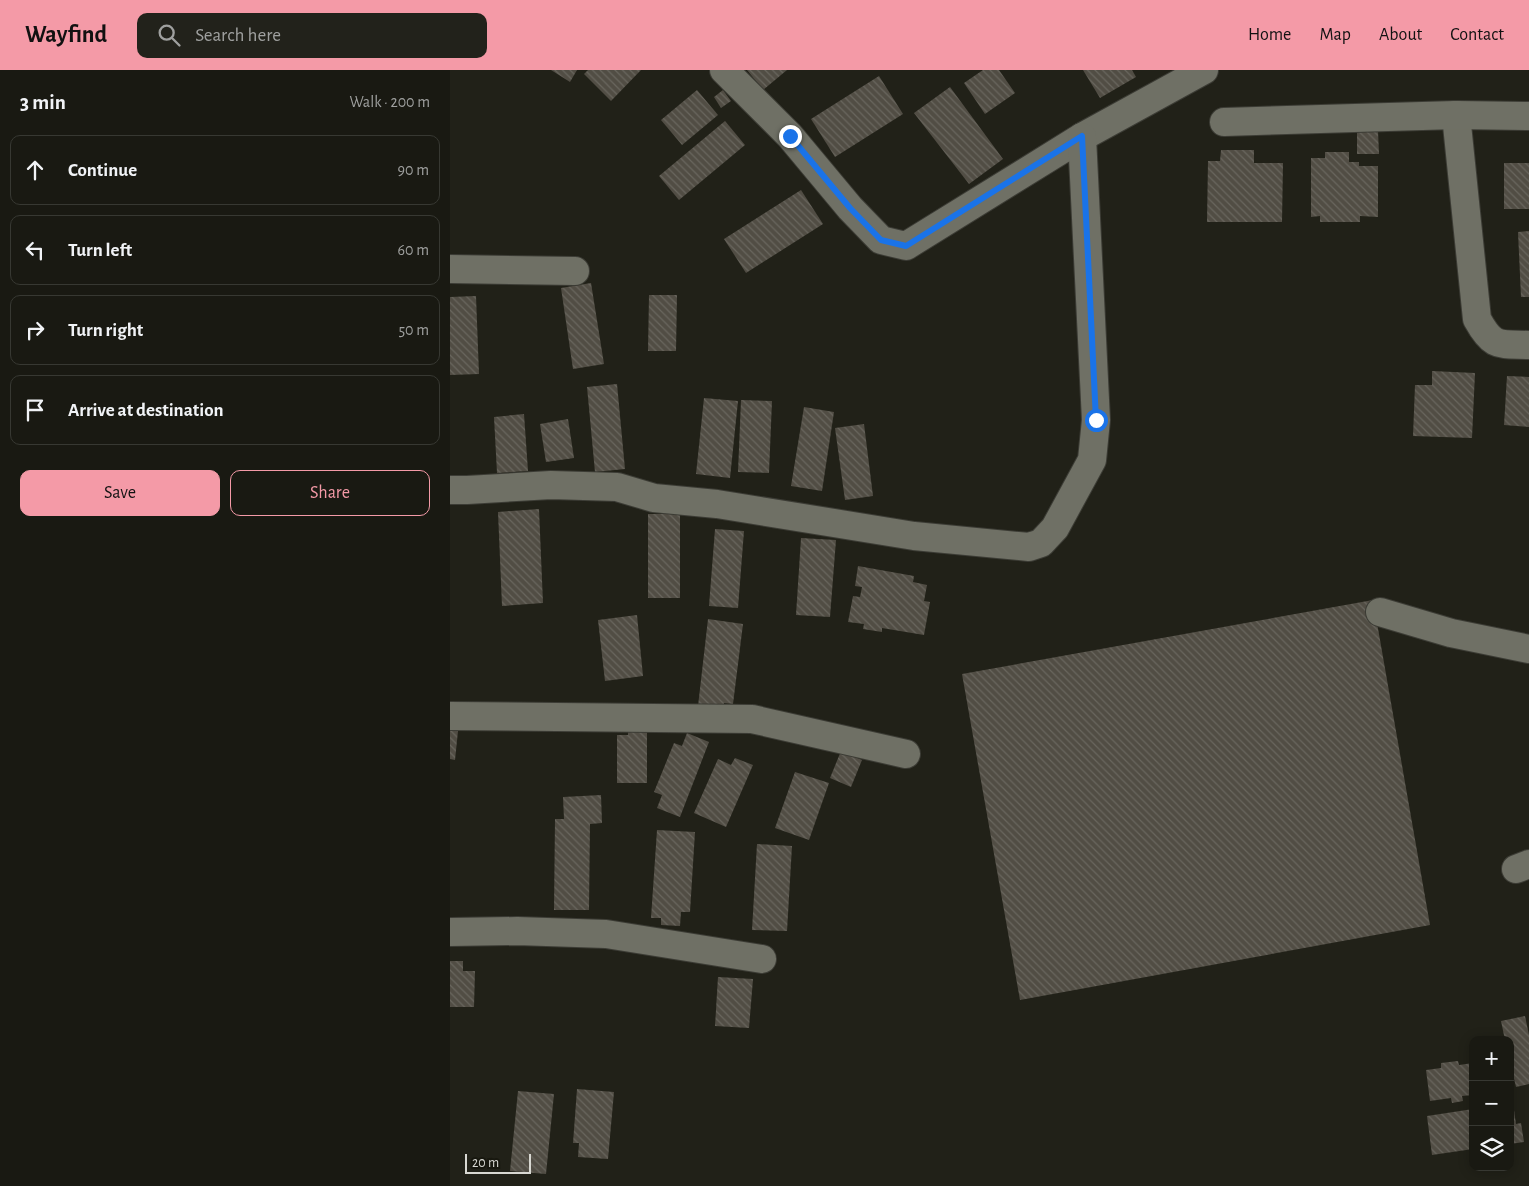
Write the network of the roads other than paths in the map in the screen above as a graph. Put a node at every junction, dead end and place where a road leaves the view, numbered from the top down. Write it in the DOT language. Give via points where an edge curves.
graph roads {
  1 [pos="724,70"];
  2 [pos="1204,70"];
  3 [pos="1456,115"];
  4 [pos="1529,116"];
  5 [pos="1224,122"];
  6 [pos="1082,136"];
  7 [pos="450,269"];
  8 [pos="575,271"];
  9 [pos="1529,345"];
  10 [pos="450,490"];
  11 [pos="1380,612"];
  12 [pos="1529,649"];
  13 [pos="450,716"];
  14 [pos="906,754"];
  15 [pos="450,932"];
  16 [pos="762,959"];
  1 -- 6 [label="street" via="790,136 881,240 906,246"];
  2 -- 6 [label="street"];
  3 -- 4 [label="street"];
  3 -- 5 [label="street"];
  3 -- 9 [label="street" via="1477,319 1486,336 1499,344"];
  6 -- 10 [label="street" via="1096,420 1092,460 1055,528 1041,543 1029,547 914,536 717,504 654,498 617,487 551,485"];
  7 -- 8 [label="street"];
  11 -- 12 [label="street" via="1451,634"];
  13 -- 14 [label="street" via="752,719"];
  15 -- 16 [label="street" via="606,934"];
}
